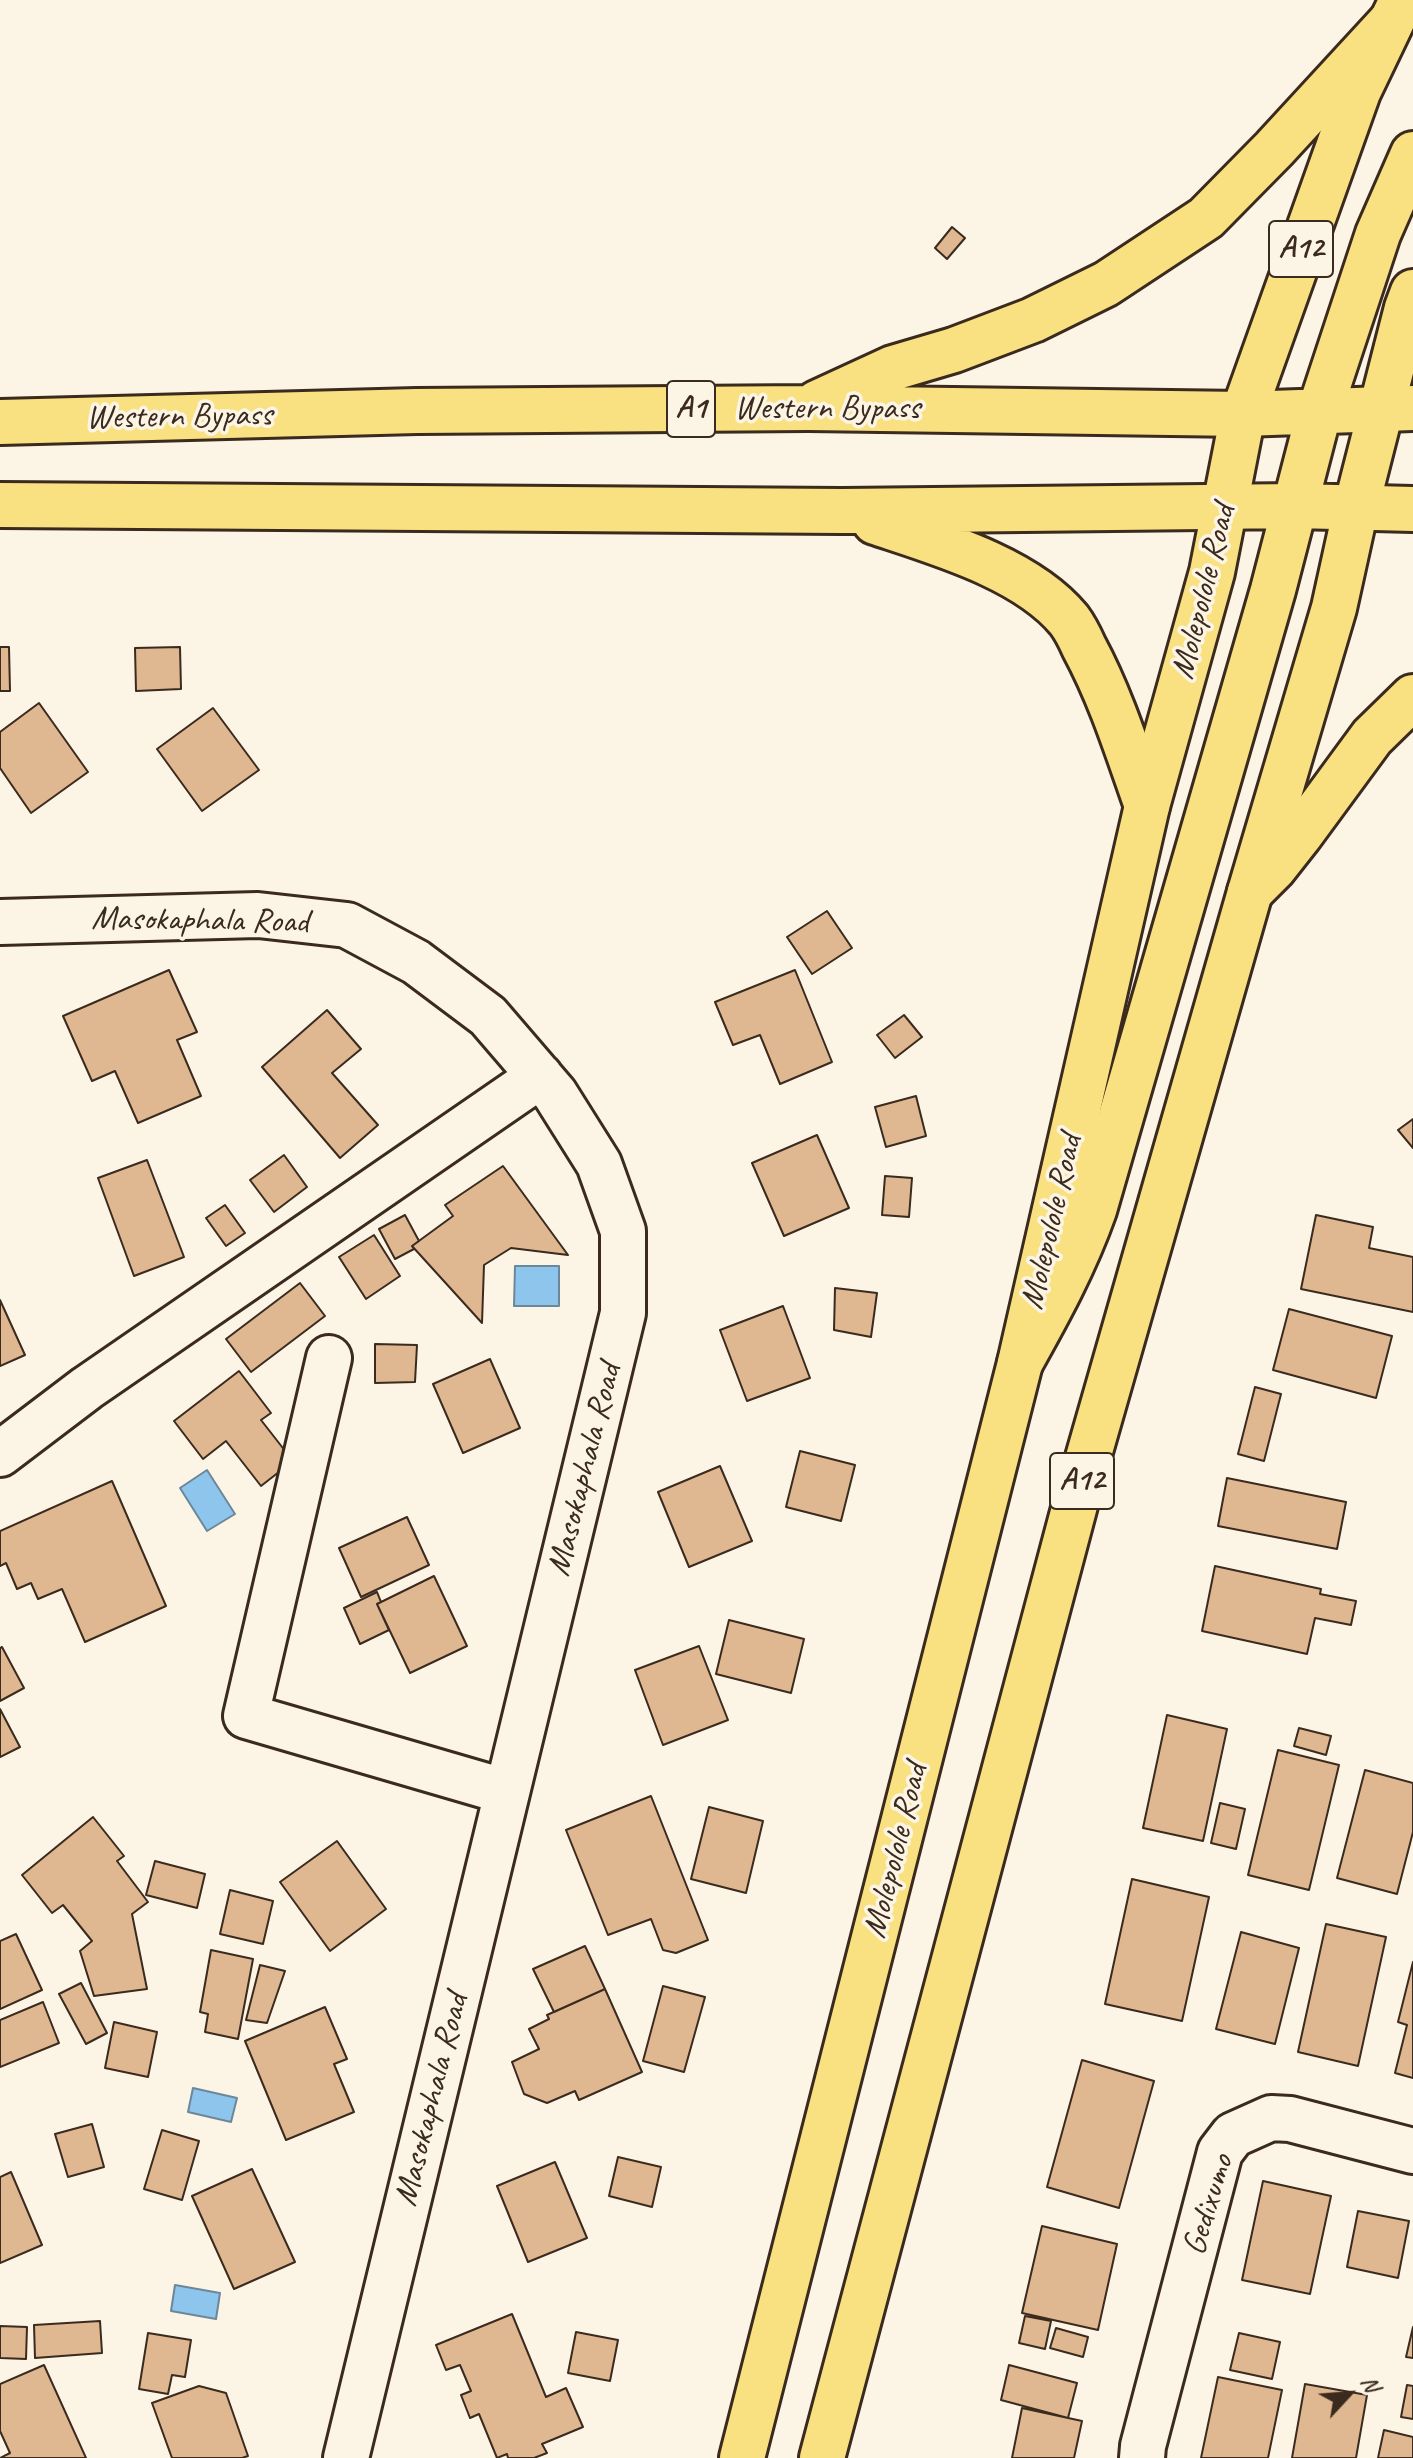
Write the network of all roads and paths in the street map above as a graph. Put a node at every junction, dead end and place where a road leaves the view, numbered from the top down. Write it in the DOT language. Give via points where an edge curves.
graph roads {
  1 [pos="1396,11"];
  2 [pos="1413,154"];
  3 [pos="1413,292"];
  4 [pos="808,408"];
  5 [pos="1397,408"];
  6 [pos="1319,413"];
  7 [pos="1243,414"];
  8 [pos="0,422"];
  9 [pos="0,505"];
  10 [pos="1296,506"];
  11 [pos="1226,507"];
  12 [pos="1356,508"];
  13 [pos="1413,509"];
  14 [pos="842,511"];
  15 [pos="1413,697"];
  16 [pos="1147,806"];
  17 [pos="1250,892"];
  18 [pos="0,922"];
  19 [pos="540,1076"];
  20 [pos="329,1358"];
  21 [pos="1020,1363"];
  22 [pos="0,1454"];
  23 [pos="507,1792"];
  24 [pos="1413,2151"];
  25 [pos="346,2458"];
  26 [pos="742,2458"];
  27 [pos="822,2458"];
  28 [pos="1142,2458"];
  1 -- 4 [label="main road" via="1206,218 1106,284 1033,320 893,368"];
  1 -- 7 [label="main road, Molepolole Road / A12" via="1358,92"];
  2 -- 6 [label="main road" via="1378,234"];
  3 -- 5 [label="main road, A12"];
  4 -- 7 [label="main road, Western Bypass / A1"];
  4 -- 8 [label="main road, Western Bypass / A1"];
  5 -- 6 [label="main road, Western Bypass / A1"];
  5 -- 12 [label="main road, A12"];
  6 -- 7 [label="main road, Western Bypass / A1"];
  6 -- 10 [label="main road"];
  7 -- 11 [label="main road, Molepolole Road / A12"];
  9 -- 14 [label="main road"];
  10 -- 11 [label="main road"];
  10 -- 12 [label="main road"];
  10 -- 21 [label="main road" via="1094,1210 1073,1265"];
  11 -- 14 [label="main road"];
  11 -- 16 [label="main road, Molepolole Road / A12"];
  12 -- 13 [label="main road"];
  12 -- 17 [label="main road, A12" via="1334,608"];
  14 -- 16 [label="main road" via="1001,569 1062,613 1098,673"];
  15 -- 17 [label="main road" via="1372,737 1300,835"];
  16 -- 21 [label="main road, Molepolole Road / A12"];
  17 -- 27 [label="main road, A12" via="1080,1486"];
  18 -- 19 [label="street, Masokaphala Road" via="258,915 347,925 416,962 488,1016"];
  19 -- 22 [label="street" via="87,1388"];
  19 -- 23 [label="street, Masokaphala Road" via="599,1164 623,1231 623,1313"];
  20 -- 23 [label="street" via="246,1716"];
  21 -- 26 [label="main road, Molepolole Road / A12"];
  23 -- 25 [label="street, Masokaphala Road"];
  24 -- 28 [label="street, Gedixumo" via="1290,2119 1271,2118 1233,2135 1220,2152"];
}
